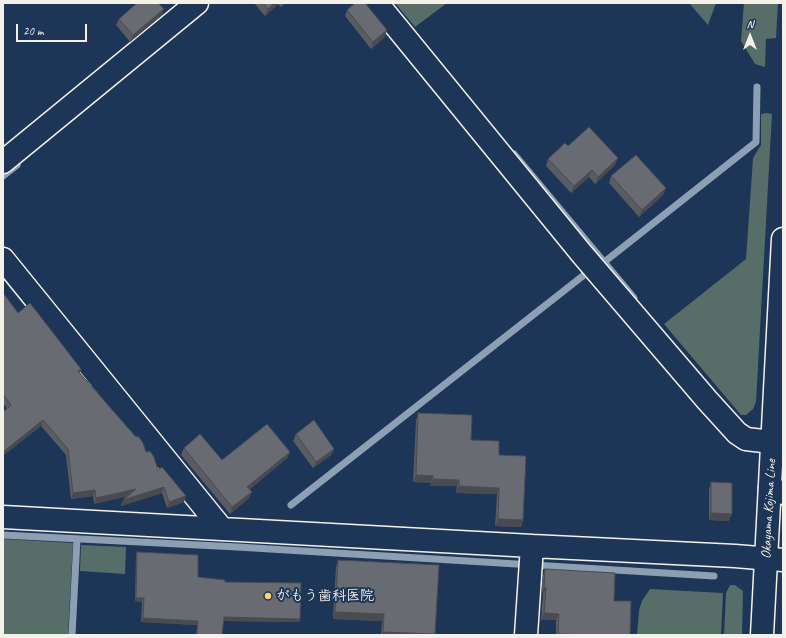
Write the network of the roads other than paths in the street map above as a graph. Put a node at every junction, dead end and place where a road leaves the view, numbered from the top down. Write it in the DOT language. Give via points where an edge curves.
graph roads {
  1 [pos="197,3"];
  2 [pos="377,3"];
  3 [pos="3,162"];
  4 [pos="783,239"];
  5 [pos="3,259"];
  6 [pos="772,442"];
  7 [pos="776,490"];
  8 [pos="3,517"];
  9 [pos="222,529"];
  10 [pos="531,558"];
  11 [pos="775,559"];
  12 [pos="526,635"];
  13 [pos="762,635"];
  1 -- 3 [label="street"];
  2 -- 6 [label="street" via="582,254 737,434 746,439"];
  4 -- 6 [label="street, Okayama Kojima Line"];
  5 -- 9 [label="street"];
  6 -- 7 [label="street, Okayama Kojima Line"];
  7 -- 11 [label="street, Okayama Kojima Line"];
  8 -- 9 [label="street"];
  9 -- 10 [label="street"];
  10 -- 11 [label="street" via="735,556"];
  10 -- 12 [label="street"];
  11 -- 13 [label="street, Okayama Kojima Line"];
}
